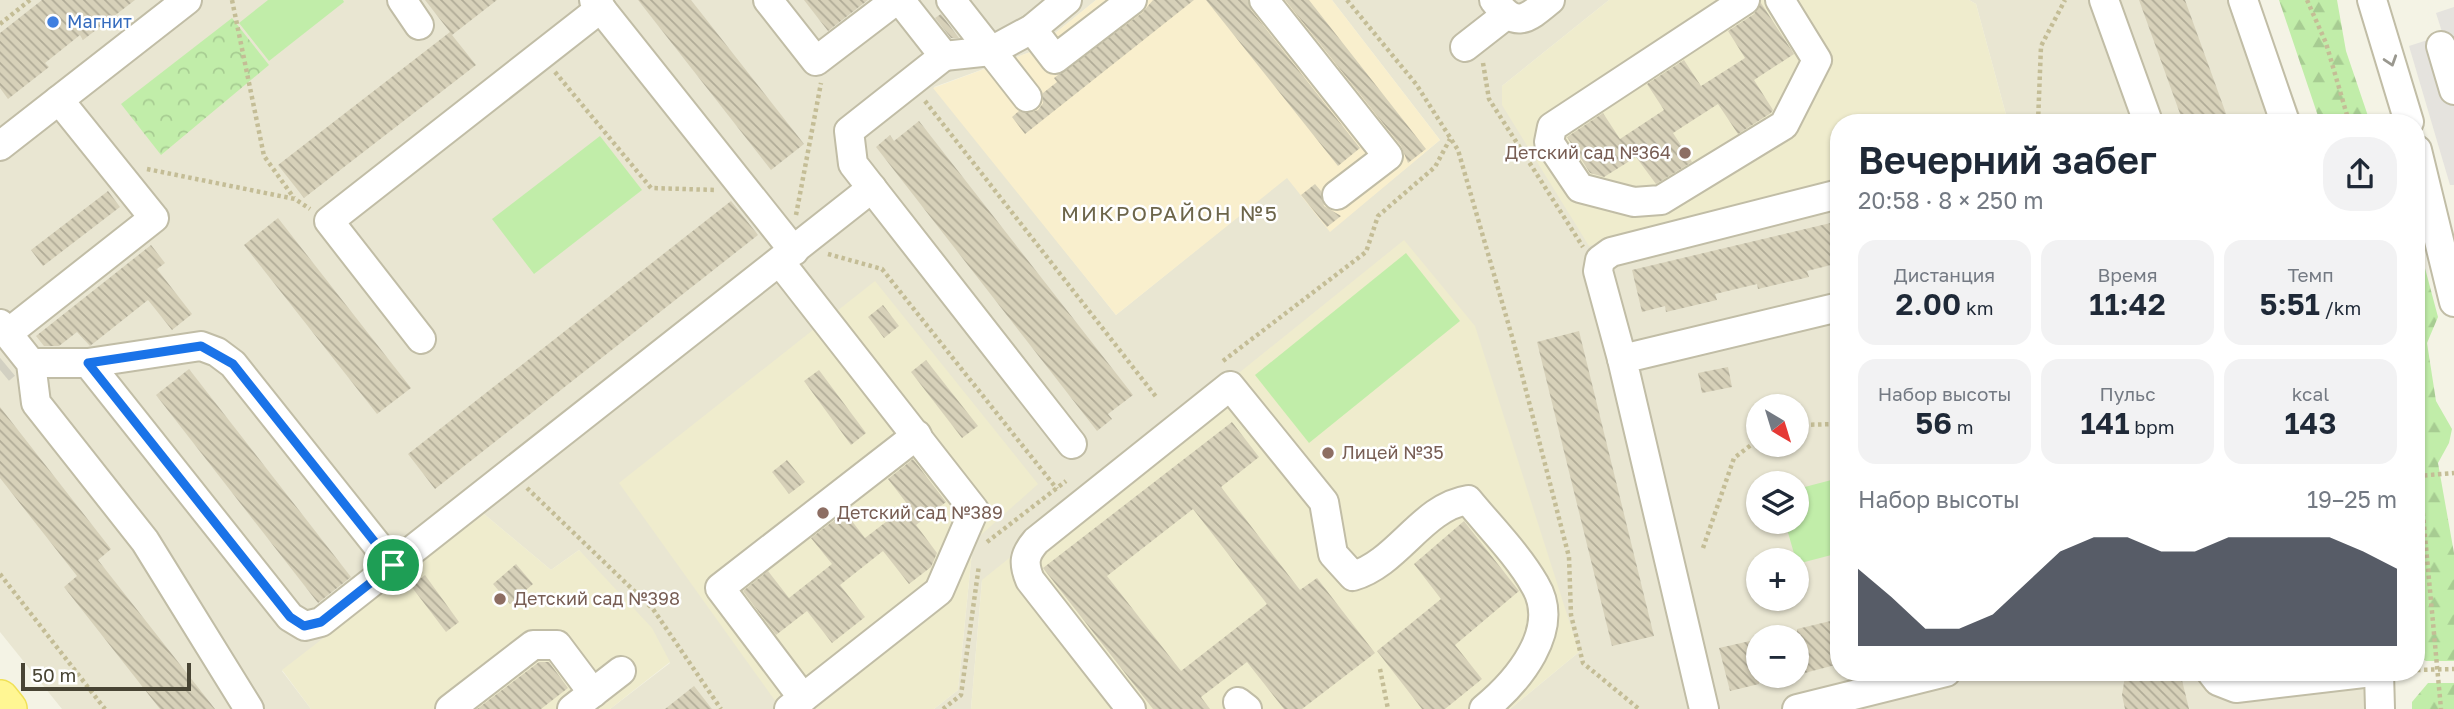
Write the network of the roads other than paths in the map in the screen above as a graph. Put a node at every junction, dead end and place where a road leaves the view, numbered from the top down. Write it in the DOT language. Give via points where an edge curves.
graph roads {
  1 [pos="187,0"];
  2 [pos="402,0"];
  3 [pos="768,0"];
  4 [pos="898,0"];
  5 [pos="951,0"];
  6 [pos="1068,0"];
  7 [pos="1075,0"];
  8 [pos="1132,0"];
  9 [pos="1264,0"];
  10 [pos="1550,0"];
  11 [pos="1745,0"];
  12 [pos="1780,0"];
  13 [pos="2104,0"];
  14 [pos="2243,0"];
  15 [pos="2372,0"];
  16 [pos="598,4"];
  17 [pos="1500,8"];
  18 [pos="419,25"];
  19 [pos="1096,27"];
  20 [pos="1032,29"];
  21 [pos="2441,46"];
  22 [pos="1465,47"];
  23 [pos="991,51"];
  24 [pos="944,56"];
  25 [pos="2454,90"];
  26 [pos="1027,97"];
  27 [pos="59,100"];
  28 [pos="2145,114"];
  29 [pos="2283,114"];
  30 [pos="2407,114"];
  31 [pos="0,146"];
  32 [pos="2425,167"];
  33 [pos="872,188"];
  34 [pos="1337,195"];
  35 [pos="1830,196"];
  36 [pos="2443,205"];
  37 [pos="791,251"];
  38 [pos="2454,302"];
  39 [pos="1830,309"];
  40 [pos="421,339"];
  41 [pos="14,347"];
  42 [pos="1622,359"];
  43 [pos="88,363"];
  44 [pos="917,435"];
  45 [pos="1072,444"];
  46 [pos="393,565"];
  47 [pos="621,671"];
  48 [pos="1910,681"];
  49 [pos="2218,681"];
  50 [pos="2331,681"];
  51 [pos="2379,681"];
  52 [pos="2254,698"];
  53 [pos="0,699"];
  54 [pos="582,701"];
  55 [pos="796,703"];
  56 [pos="8,709"];
  57 [pos="249,709"];
  58 [pos="450,709"];
  59 [pos="1131,709"];
  60 [pos="1484,709"];
  61 [pos="1704,709"];
  62 [pos="1797,709"];
  63 [pos="2379,709"];
  1 -- 27 [label="street"];
  2 -- 18 [label="street"];
  3 -- 4 [label="street" via="816,61"];
  4 -- 24 [label="street"];
  5 -- 23 [label="street"];
  6 -- 20 [label="street"];
  7 -- 19 [label="street"];
  8 -- 19 [label="street"];
  9 -- 34 [label="street" via="1388,156"];
  10 -- 17 [label="street" via="1518,20"];
  11 -- 12 [label="street" via="1552,127 1549,142 1580,188 1633,202 1661,200 1784,125 1816,61"];
  13 -- 28 [label="street"];
  14 -- 29 [label="street"];
  15 -- 30 [label="street, one-way"];
  16 -- 37 [label="street"];
  16 -- 40 [label="street" via="541,55 329,221"];
  17 -- 22 [label="street"];
  19 -- 20 [label="street" via="1055,58"];
  20 -- 23 [label="street"];
  21 -- 25 [label="street"];
  23 -- 24 [label="street"];
  23 -- 26 [label="street"];
  24 -- 33 [label="street" via="849,131 853,164"];
  27 -- 31 [label="street"];
  27 -- 41 [label="street" via="154,218"];
  32 -- 36 [label="street"];
  33 -- 37 [label="street"];
  33 -- 45 [label="street"];
  35 -- 42 [label="street" via="1611,252 1600,260 1598,271"];
  36 -- 38 [label="street"];
  37 -- 44 [label="street"];
  37 -- 46 [label="street"];
  39 -- 42 [label="street"];
  41 -- 43 [label="street"];
  41 -- 57 [label="street" via="36,403 145,541"];
  42 -- 61 [label="street"];
  43 -- 46 [label="street" via="174,348 201,346 217,352 233,364"];
  43 -- 46 [label="street" via="290,617 304,626 321,622"];
  44 -- 55 [label="street" via="974,510 944,580 939,591"];
  44 -- 55 [label="street" via="720,588"];
  47 -- 54 [label="street"];
  48 -- 62 [label="street"];
  49 -- 52 [label="street"];
  50 -- 52 [label="street"];
  51 -- 63 [label="street"];
  53 -- 56 [label="main road"];
  54 -- 58 [label="street" via="557,645 533,645"];
  59 -- 60 [label="street" via="1030,580 1024,565 1027,551 1230,386 1324,502 1333,554 1353,576 1372,570 1450,503 1468,500 1536,586 1544,610 1536,643 1525,668"];
}
